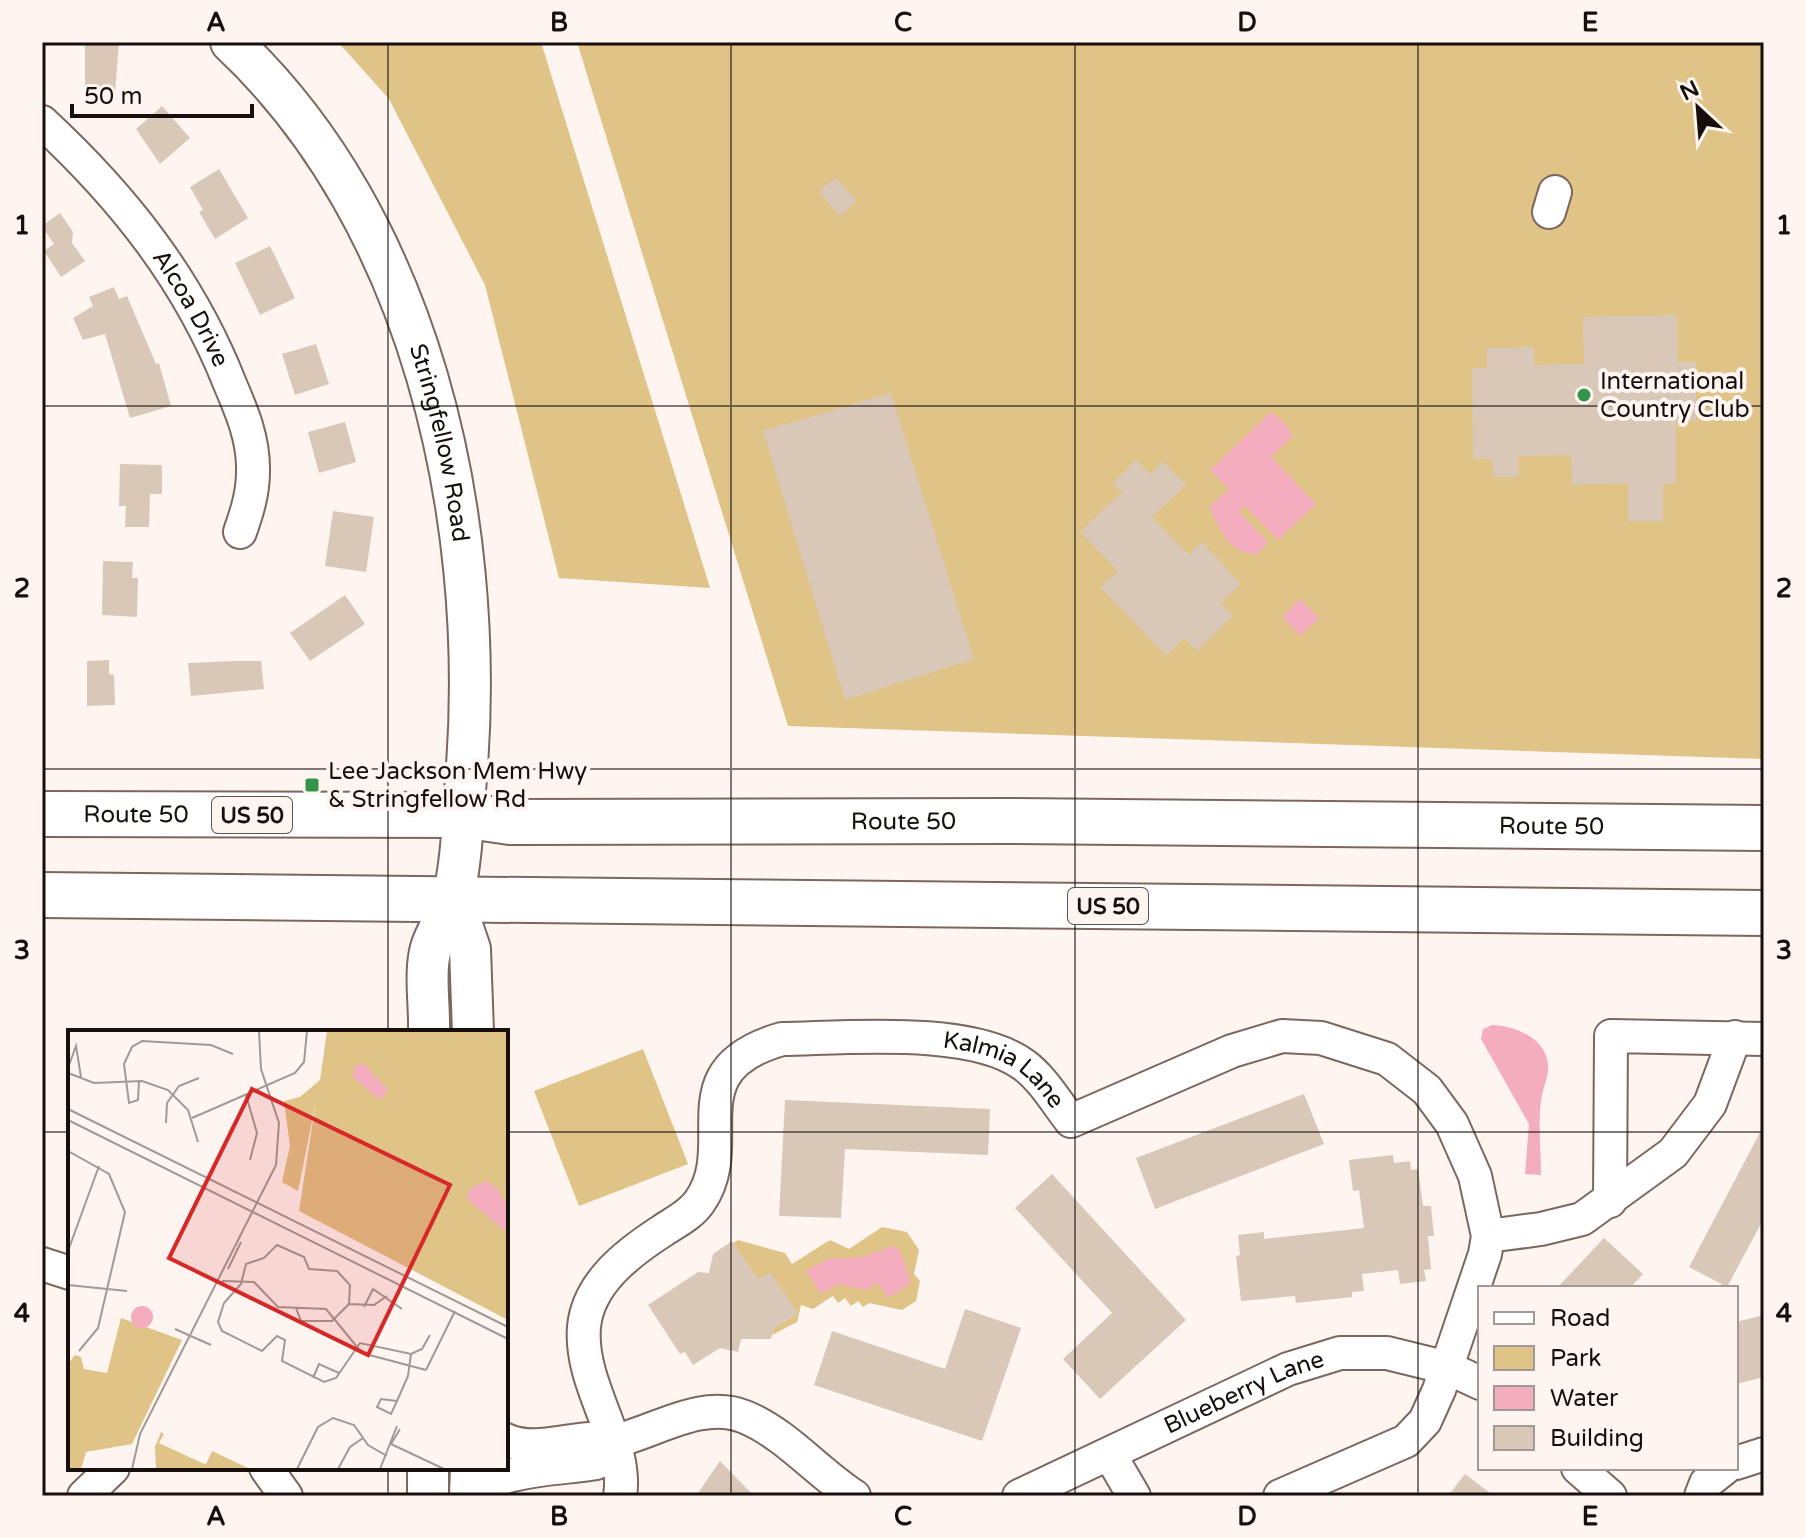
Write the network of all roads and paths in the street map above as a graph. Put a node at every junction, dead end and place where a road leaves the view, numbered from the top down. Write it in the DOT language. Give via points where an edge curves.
graph roads {
  1 [pos="231,42"];
  2 [pos="42,122"];
  3 [pos="240,532"];
  4 [pos="42,814"];
  5 [pos="462,815"];
  6 [pos="1764,828"];
  7 [pos="42,895"];
  8 [pos="453,899"];
  9 [pos="1764,913"];
  10 [pos="429,1030"];
  11 [pos="473,1030"];
  12 [pos="1750,1038"];
  13 [pos="1610,1201"];
  14 [pos="1488,1236"];
  15 [pos="42,1264"];
  16 [pos="68,1272"];
  17 [pos="1448,1368"];
  18 [pos="1478,1382"];
  19 [pos="508,1440"];
  20 [pos="611,1443"];
  21 [pos="1764,1454"];
  22 [pos="1110,1455"];
  23 [pos="1738,1462"];
  24 [pos="111,1470"];
  25 [pos="267,1470"];
  26 [pos="428,1470"];
  27 [pos="471,1470"];
  28 [pos="1580,1470"];
  29 [pos="1722,1470"];
  30 [pos="84,1496"];
  31 [pos="286,1496"];
  32 [pos="428,1496"];
  33 [pos="470,1496"];
  34 [pos="477,1496"];
  35 [pos="620,1496"];
  36 [pos="854,1496"];
  37 [pos="1019,1496"];
  38 [pos="1134,1496"];
  39 [pos="1280,1496"];
  40 [pos="1610,1496"];
  41 [pos="1701,1496"];
  1 -- 5 [label="main road, Stringfellow Road" via="283,98 326,157 360,214 419,347 451,472 463,564 468,622"];
  2 -- 3 [label="street, Alcoa Drive" via="134,218 194,305 220,358 250,440 250,503"];
  4 -- 5 [label="highway, Route 50 / US 50"];
  5 -- 6 [label="highway, Route 50 / US 50" via="510,822"];
  5 -- 8 [label="main road, Stringfellow Road"];
  7 -- 8 [label="highway, US 50"];
  8 -- 9 [label="highway, US 50"];
  8 -- 10 [label="main road, Stringfellow Road" via="430,950"];
  8 -- 11 [label="main road, Stringfellow Road" via="470,949"];
  12 -- 13 [label="street" via="1673,1153"];
  12 -- 13 [label="street" via="1611,1036"];
  13 -- 14 [label="street" via="1582,1219"];
  14 -- 17 [label="street, Kalmia Lane"];
  14 -- 20 [label="street, Kalmia Lane" via="1475,1176 1452,1124 1408,1072 1356,1047 1282,1036 1232,1051 1071,1121 1036,1075 1007,1054 986,1047 920,1039 782,1039 745,1056 719,1085 710,1177 700,1202 610,1272 588,1309 587,1357"];
  15 -- 16 [label="street"];
  17 -- 18 [label="street, Blueberry Lane"];
  17 -- 22 [label="street, Blueberry Lane" via="1387,1353 1340,1353 1288,1369"];
  17 -- 39 [label="street, Kalmia Lane" via="1425,1421 1406,1441"];
  19 -- 20 [label="street"];
  20 -- 34 [label="street" via="596,1463 503,1477"];
  20 -- 35 [label="street" via="624,1474"];
  20 -- 36 [label="street" via="677,1419 710,1413 743,1416 781,1437"];
  21 -- 23 [label="street"];
  22 -- 37 [label="street, Blueberry Lane"];
  22 -- 38 [label="street"];
  24 -- 30 [label="street"];
  25 -- 31 [label="street"];
  26 -- 32 [label="main road"];
  27 -- 33 [label="main road"];
  28 -- 40 [label="street"];
  29 -- 41 [label="street" via="1706,1483"];
}
